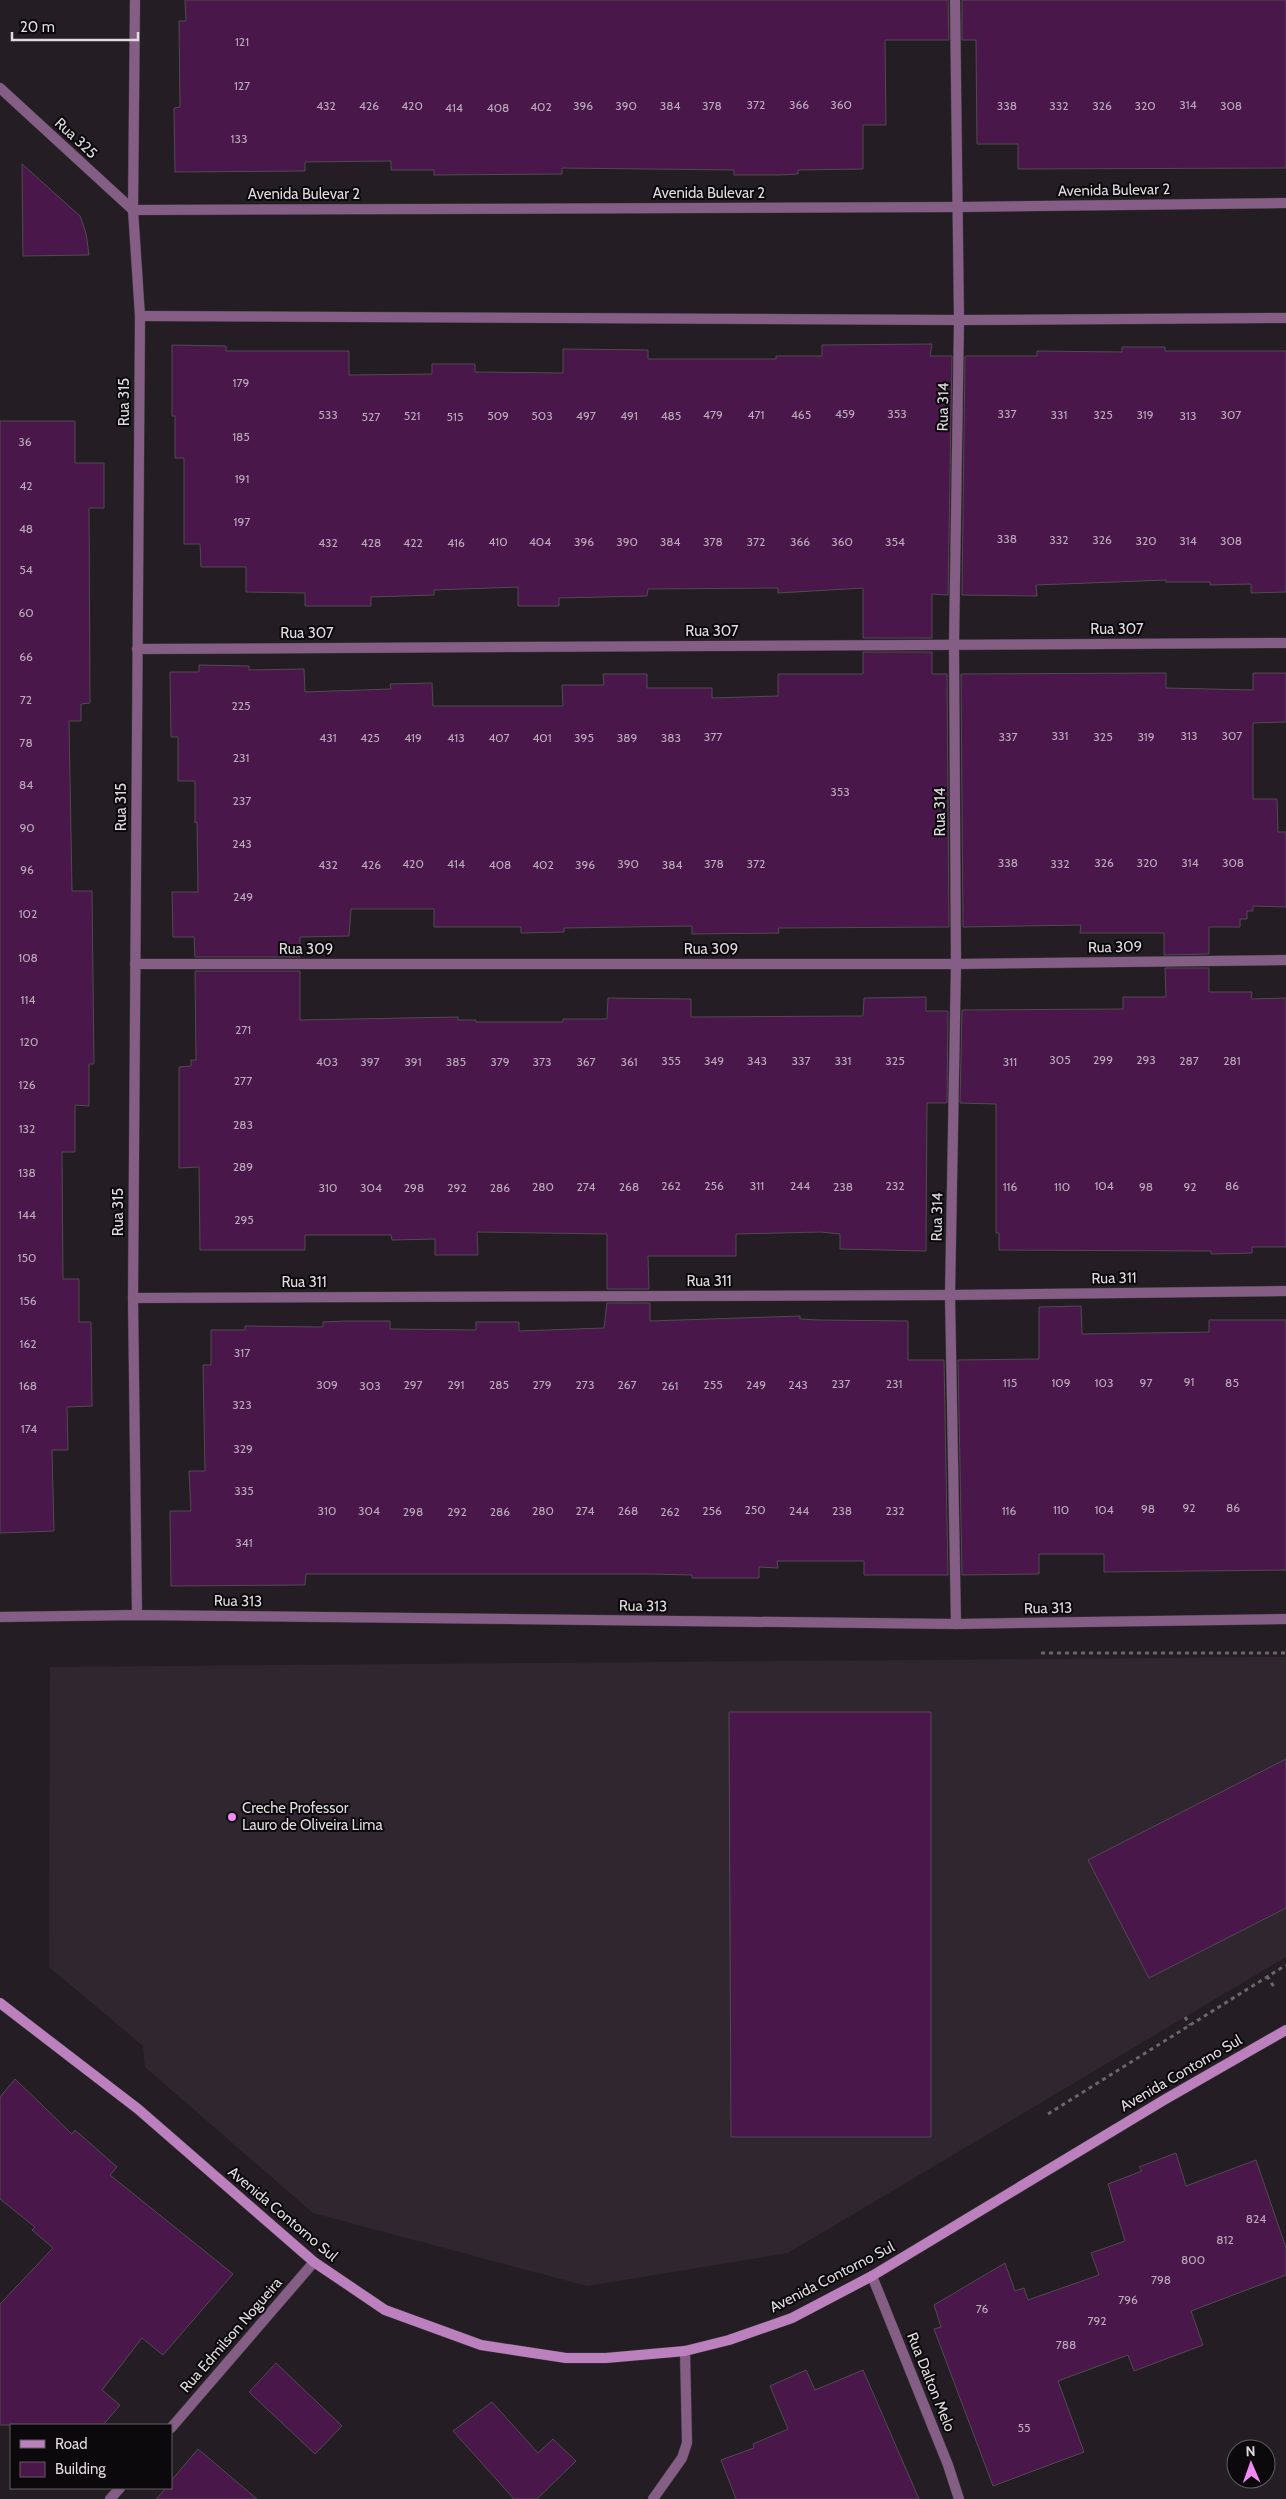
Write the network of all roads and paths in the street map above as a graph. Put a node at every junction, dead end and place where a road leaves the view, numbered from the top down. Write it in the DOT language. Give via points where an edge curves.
graph roads {
  1 [pos="135,0"];
  2 [pos="955,0"];
  3 [pos="0,88"];
  4 [pos="1286,203"];
  5 [pos="959,207"];
  6 [pos="132,210"];
  7 [pos="140,316"];
  8 [pos="1286,318"];
  9 [pos="959,320"];
  10 [pos="1286,643"];
  11 [pos="954,645"];
  12 [pos="137,649"];
  13 [pos="1286,960"];
  14 [pos="135,964"];
  15 [pos="956,964"];
  16 [pos="1286,1290"];
  17 [pos="950,1295"];
  18 [pos="133,1298"];
  19 [pos="137,1615"];
  20 [pos="0,1617"];
  21 [pos="1286,1619"];
  22 [pos="956,1624"];
  23 [pos="1041,1653"];
  24 [pos="1286,1653"];
  25 [pos="1286,1965"];
  26 [pos="1267,1976"];
  27 [pos="1274,1987"];
  28 [pos="0,2003"];
  29 [pos="1185,2017"];
  30 [pos="1190,2025"];
  31 [pos="1286,2030"];
  32 [pos="1048,2114"];
  33 [pos="314,2262"];
  34 [pos="872,2276"];
  35 [pos="685,2351"];
  36 [pos="172,2427"];
  37 [pos="119,2489"];
  38 [pos="110,2499"];
  39 [pos="654,2499"];
  40 [pos="959,2499"];
  1 -- 6 [label="street, Rua 315"];
  2 -- 5 [label="street, Rua 314"];
  3 -- 6 [label="street, Rua 325"];
  4 -- 5 [label="street, Avenida Bulevar 2"];
  5 -- 6 [label="street, Avenida Bulevar 2"];
  5 -- 9 [label="street, Rua 314"];
  6 -- 7 [label="street, Rua 315"];
  7 -- 9 [label="street"];
  7 -- 12 [label="street, Rua 315"];
  8 -- 9 [label="street"];
  9 -- 11 [label="street, Rua 314"];
  10 -- 11 [label="street, Rua 307"];
  11 -- 12 [label="street, Rua 307"];
  11 -- 15 [label="street, Rua 314"];
  12 -- 14 [label="street, Rua 315"];
  13 -- 15 [label="street, Rua 309"];
  14 -- 15 [label="street, Rua 309"];
  14 -- 18 [label="street, Rua 315"];
  15 -- 17 [label="street, Rua 314"];
  16 -- 17 [label="street, Rua 311"];
  17 -- 18 [label="street, Rua 311"];
  17 -- 22 [label="street, Rua 314"];
  18 -- 19 [label="street, Rua 315"];
  19 -- 20 [label="street, Rua 313"];
  19 -- 22 [label="street, Rua 313"];
  21 -- 22 [label="street, Rua 313"];
  23 -- 24 [label="path"];
  25 -- 26 [label="path"];
  26 -- 27 [label="path"];
  26 -- 30 [label="path"];
  28 -- 33 [label="street, Avenida Contorno Sul" via="138,2109"];
  29 -- 30 [label="path"];
  30 -- 32 [label="path"];
  31 -- 34 [label="street, Avenida Contorno Sul"];
  33 -- 35 [label="street, Avenida Contorno Sul" via="385,2310 481,2344 566,2358"];
  33 -- 36 [label="street, Rua Edmilson Nogueira"];
  34 -- 35 [label="street, Avenida Contorno Sul" via="792,2318 730,2340"];
  34 -- 40 [label="street, Rua Dalton Melo"];
  35 -- 39 [label="street" via="688,2444"];
  37 -- 38 [label="street"];
}
